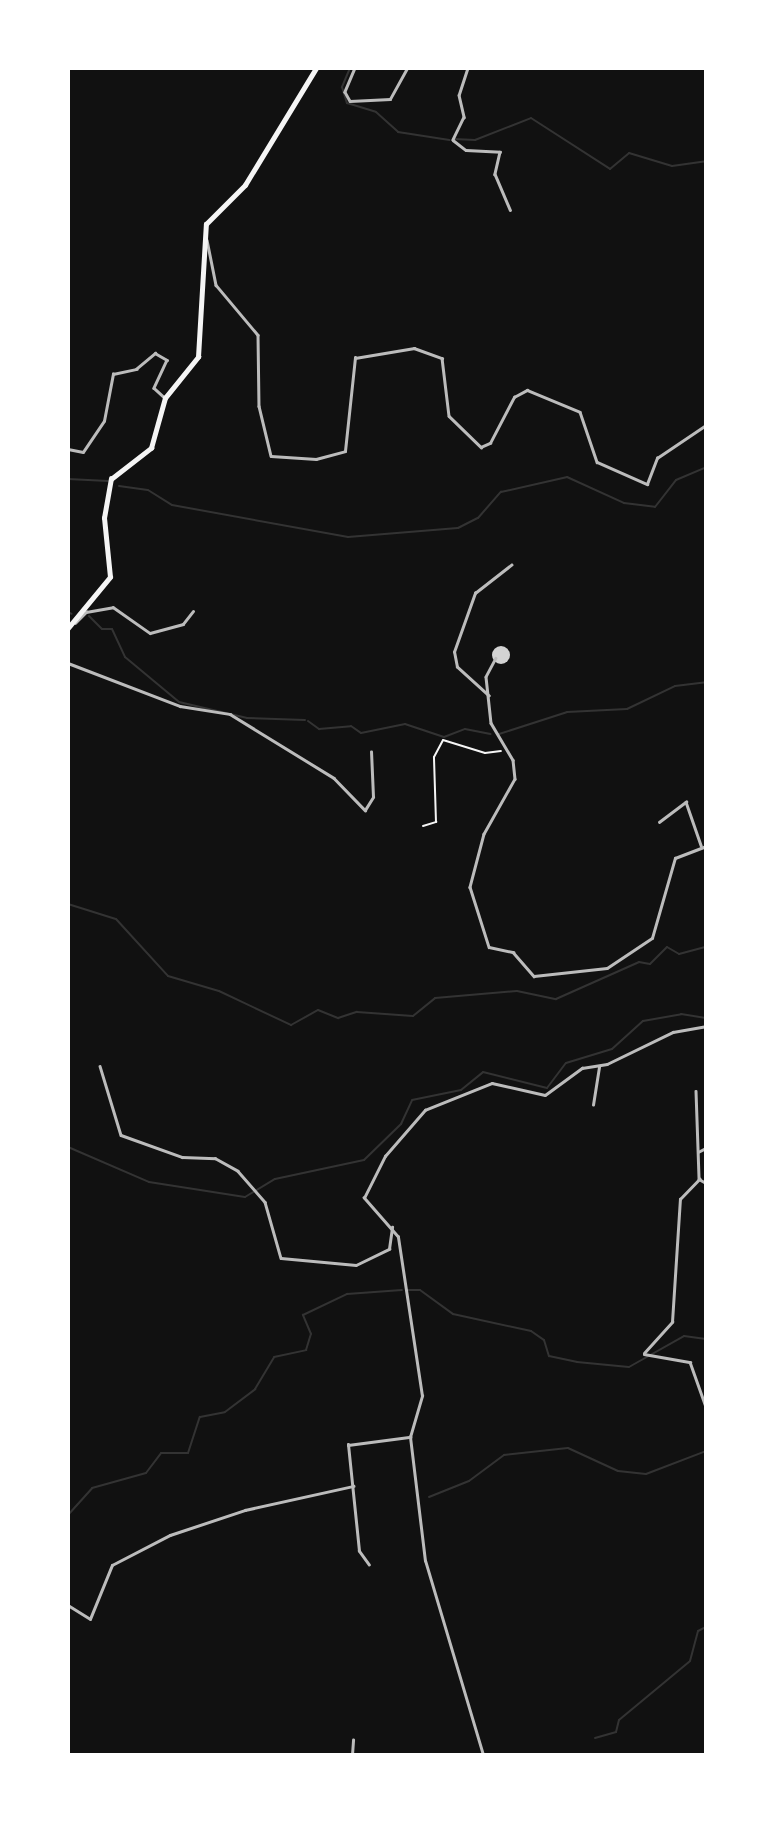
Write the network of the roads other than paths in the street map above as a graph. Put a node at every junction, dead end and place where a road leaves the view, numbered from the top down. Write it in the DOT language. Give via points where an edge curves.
graph roads {
  1 [pos="316,68"];
  2 [pos="355,68"];
  3 [pos="407,68"];
  4 [pos="468,68"];
  5 [pos="510,210"];
  6 [pos="205,228"];
  7 [pos="165,398"];
  8 [pos="68,412"];
  9 [pos="706,425"];
  10 [pos="68,442"];
  11 [pos="68,449"];
  12 [pos="511,565"];
  13 [pos="193,611"];
  14 [pos="68,628"];
  15 [pos="496,659"];
  16 [pos="68,663"];
  17 [pos="491,699"];
  18 [pos="371,752"];
  19 [pos="660,821"];
  20 [pos="701,845"];
  21 [pos="706,846"];
  22 [pos="706,1027"];
  23 [pos="100,1066"];
  24 [pos="599,1066"];
  25 [pos="696,1091"];
  26 [pos="593,1105"];
  27 [pos="706,1148"];
  28 [pos="698,1152"];
  29 [pos="699,1179"];
  30 [pos="706,1183"];
  31 [pos="391,1227"];
  32 [pos="706,1406"];
  33 [pos="410,1437"];
  34 [pos="353,1486"];
  35 [pos="369,1565"];
  36 [pos="68,1605"];
  37 [pos="353,1740"];
  38 [pos="352,1755"];
  39 [pos="483,1755"];
  1 -- 6 [label="main road" via="245,185"];
  2 -- 3 [label="street" via="345,92 350,101 390,99"];
  4 -- 5 [label="street" via="459,90 464,117 453,140 466,150 498,150 495,174"];
  6 -- 7 [label="main road" via="198,357"];
  6 -- 9 [label="street" via="213,278 258,335 259,406 271,456 316,459 345,451 355,358 414,348 442,358 449,416 481,447 490,443 514,397 527,390 580,412 597,462 647,484 657,458"];
  7 -- 11 [label="street" via="153,388 167,360 155,353 136,369 113,374 99,428 80,454"];
  7 -- 14 [label="main road" via="151,448 111,479 104,518 110,577"];
  8 -- 10 [label="street"];
  12 -- 17 [label="street" via="475,593 454,652 457,667"];
  13 -- 14 [label="street" via="183,624 150,633 113,607 86,612"];
  15 -- 17 [label="street" via="486,677"];
  16 -- 18 [label="street" via="180,706 230,714 334,778 365,810 374,791"];
  17 -- 20 [label="street" via="493,732 513,760 514,786 484,834 470,887 484,942 516,955 529,975 590,974 641,949 654,933 672,862"];
  19 -- 20 [label="street" via="686,802"];
  20 -- 21 [label="street"];
  22 -- 24 [label="street" via="666,1035"];
  23 -- 31 [label="street" via="121,1135 182,1157 215,1158 238,1171 265,1202 281,1258 356,1265 389,1248"];
  24 -- 26 [label="street"];
  24 -- 31 [label="street" via="582,1068 540,1097 492,1083 421,1112 384,1156 364,1198"];
  25 -- 28 [label="street"];
  27 -- 28 [label="street"];
  28 -- 29 [label="street"];
  29 -- 30 [label="street"];
  29 -- 32 [label="street" via="680,1199 672,1322 644,1353 690,1363"];
  31 -- 33 [label="street" via="414,1313 415,1375 422,1396"];
  33 -- 34 [label="street" via="348,1445"];
  33 -- 39 [label="street" via="425,1562"];
  34 -- 35 [label="street" via="359,1551"];
  34 -- 36 [label="street" via="245,1510 158,1540 113,1565 90,1619"];
  37 -- 38 [label="street"];
}
